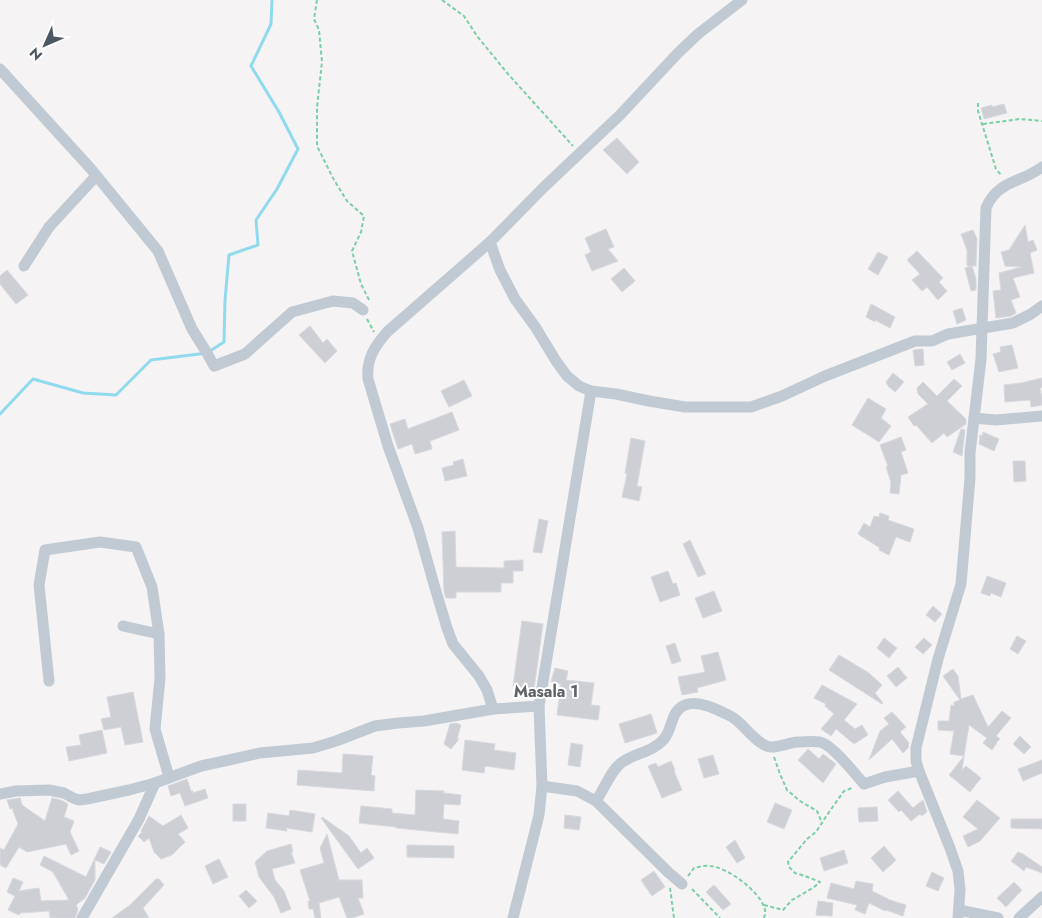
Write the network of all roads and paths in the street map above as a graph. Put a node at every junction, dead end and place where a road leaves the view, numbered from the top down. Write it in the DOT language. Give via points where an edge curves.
graph roads {
  1 [pos="317,0"];
  2 [pos="442,0"];
  3 [pos="742,0"];
  4 [pos="0,69"];
  5 [pos="978,103"];
  6 [pos="1042,121"];
  7 [pos="982,124"];
  8 [pos="580,154"];
  9 [pos="1042,167"];
  10 [pos="996,169"];
  11 [pos="96,176"];
  12 [pos="490,242"];
  13 [pos="24,266"];
  14 [pos="1042,306"];
  15 [pos="363,310"];
  16 [pos="982,329"];
  17 [pos="379,342"];
  18 [pos="591,391"];
  19 [pos="1042,416"];
  20 [pos="974,418"];
  21 [pos="123,626"];
  22 [pos="159,634"];
  23 [pos="49,681"];
  24 [pos="540,706"];
  25 [pos="493,709"];
  26 [pos="771,747"];
  27 [pos="919,771"];
  28 [pos="169,777"];
  29 [pos="155,783"];
  30 [pos="864,784"];
  31 [pos="542,786"];
  32 [pos="0,794"];
  33 [pos="596,801"];
  34 [pos="822,823"];
  35 [pos="668,872"];
  36 [pos="682,884"];
  37 [pos="1042,897"];
  38 [pos="764,905"];
  39 [pos="959,914"];
  40 [pos="82,918"];
  41 [pos="513,918"];
  42 [pos="674,918"];
  43 [pos="720,918"];
  44 [pos="764,918"];
  45 [pos="998,918"];
  46 [pos="1019,918"];
  1 -- 15 [label="path" via="314,19 319,30 322,62 317,146 347,201 364,216 352,251 370,302"];
  2 -- 8 [label="path" via="464,16 508,74"];
  3 -- 8 [label="street" via="691,40"];
  4 -- 11 [label="street"];
  5 -- 7 [label="path"];
  6 -- 7 [label="path" via="1020,119"];
  7 -- 10 [label="path"];
  8 -- 12 [label="street"];
  9 -- 16 [label="street" via="1001,187 986,208"];
  11 -- 13 [label="street" via="49,228"];
  11 -- 15 [label="street" via="158,251 192,329 214,366 245,354 292,312 333,301 352,303"];
  12 -- 17 [label="street" via="413,308"];
  12 -- 18 [label="street" via="515,299 556,361 567,376"];
  14 -- 16 [label="street" via="1013,323"];
  15 -- 17 [label="path"];
  16 -- 18 [label="street" via="948,334 932,341 915,341 751,407 685,407"];
  16 -- 20 [label="street"];
  17 -- 25 [label="street" via="367,368 388,446 418,528 453,644 479,676"];
  18 -- 24 [label="street"];
  19 -- 20 [label="street" via="996,420"];
  20 -- 27 [label="street" via="961,584 916,748"];
  21 -- 22 [label="street"];
  22 -- 23 [label="street" via="152,587 136,547 100,542 45,550 39,585"];
  22 -- 28 [label="street" via="160,678 155,729"];
  24 -- 25 [label="street"];
  24 -- 31 [label="street"];
  25 -- 28 [label="street" via="424,722 375,726 313,748 260,753"];
  26 -- 30 [label="street" via="794,742 821,742"];
  26 -- 33 [label="street" via="763,744 735,718 702,705 687,704 675,714 666,738 618,766"];
  26 -- 34 [label="path" via="787,790 817,811"];
  27 -- 30 [label="street"];
  27 -- 39 [label="street" via="958,871"];
  28 -- 29 [label="street"];
  29 -- 32 [label="street" via="79,800 49,790"];
  29 -- 40 [label="street" via="139,819"];
  30 -- 34 [label="path" via="844,791"];
  31 -- 33 [label="street" via="577,791"];
  31 -- 41 [label="street" via="539,815"];
  33 -- 35 [label="street"];
  34 -- 38 [label="path" via="788,862 788,867 795,873 820,882 792,900 783,910"];
  35 -- 36 [label="street"];
  35 -- 42 [label="path"];
  36 -- 38 [label="path" via="694,868 720,868 746,884"];
  36 -- 43 [label="path" via="690,887"];
  37 -- 46 [label="street"];
  38 -- 44 [label="path"];
  39 -- 45 [label="street"];
}
